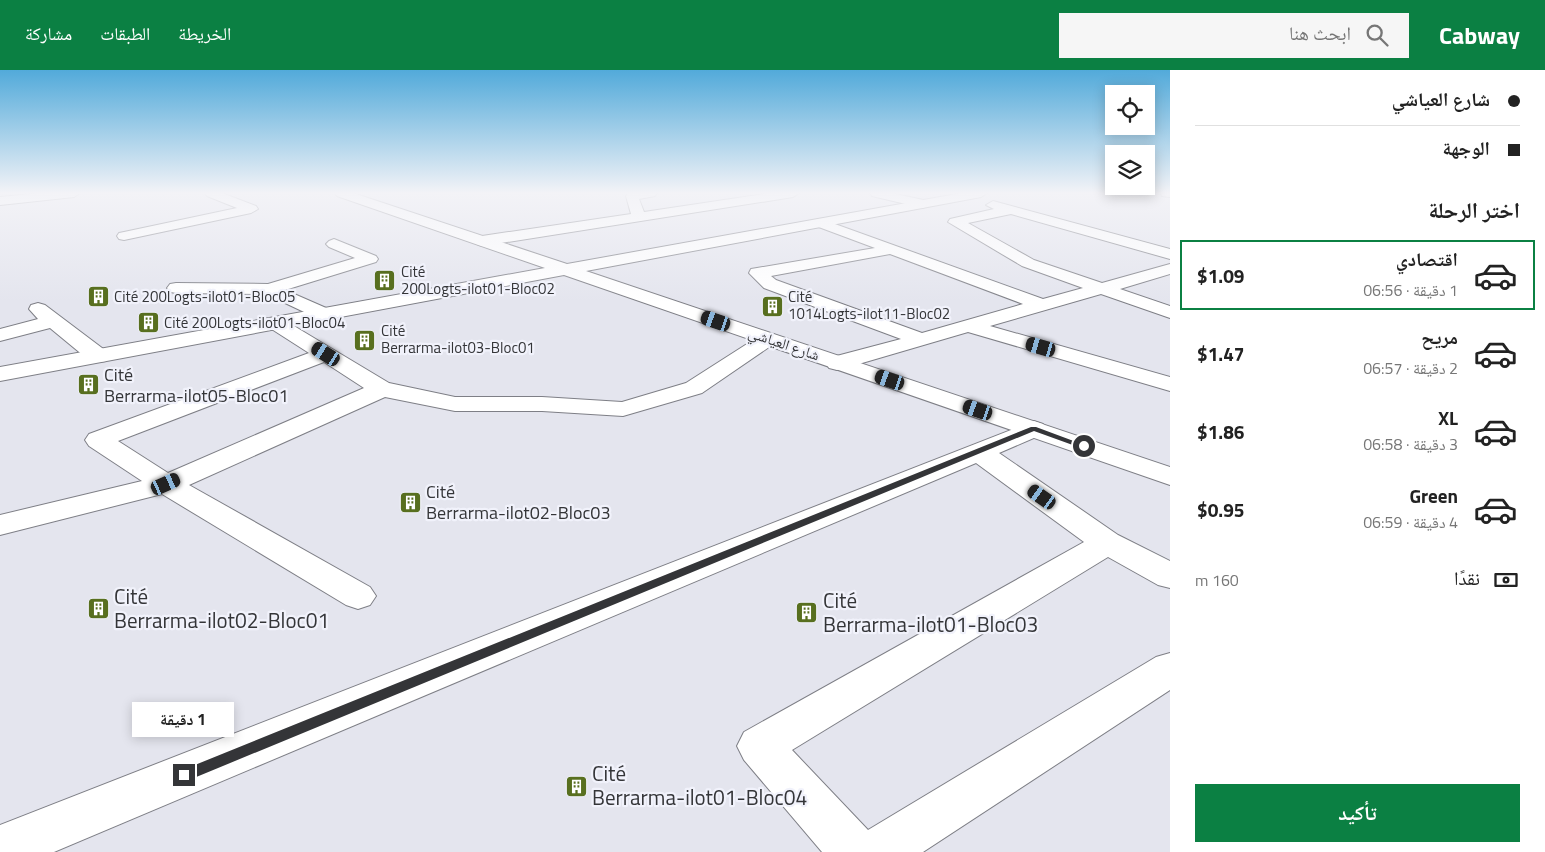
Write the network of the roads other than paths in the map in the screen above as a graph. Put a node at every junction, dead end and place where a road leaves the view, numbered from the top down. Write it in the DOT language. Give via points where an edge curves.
graph roads {
  1 [pos="155,229"];
  2 [pos="448,229"];
  3 [pos="557,229"];
  4 [pos="787,229"];
  5 [pos="799,229"];
  6 [pos="838,229"];
  7 [pos="968,229"];
  8 [pos="1081,229"];
  9 [pos="124,236"];
  10 [pos="482,241"];
  11 [pos="334,244"];
  12 [pos="891,249"];
  13 [pos="1170,254"];
  14 [pos="866,255"];
  15 [pos="1170,269"];
  16 [pos="566,271"];
  17 [pos="176,288"];
  18 [pos="269,289"];
  19 [pos="1099,289"];
  20 [pos="958,291"];
  21 [pos="986,302"];
  22 [pos="1042,305"];
  23 [pos="1170,312"];
  24 [pos="1014,313"];
  25 [pos="326,315"];
  26 [pos="277,324"];
  27 [pos="968,326"];
  28 [pos="0,335"];
  29 [pos="768,339"];
  30 [pos="920,339"];
  31 [pos="326,354"];
  32 [pos="98,356"];
  33 [pos="837,362"];
  34 [pos="0,374"];
  35 [pos="1170,384"];
  36 [pos="382,389"];
  37 [pos="1034,429"];
  38 [pos="978,451"];
  39 [pos="1170,476"];
  40 [pos="166,484"];
  41 [pos="0,524"];
  42 [pos="1107,542"];
  43 [pos="1170,576"];
  44 [pos="358,596"];
  45 [pos="1170,669"];
  46 [pos="0,850"];
  47 [pos="856,852"];
  48 [pos="879,852"];
  1 -- 9 [label="street"];
  2 -- 10 [label="street, شارع العياشي"];
  3 -- 10 [label="street"];
  4 -- 16 [label="street"];
  5 -- 14 [label="street"];
  6 -- 12 [label="street"];
  7 -- 19 [label="street" via="1028,263"];
  8 -- 13 [label="street"];
  10 -- 16 [label="street, شارع العياشي"];
  11 -- 18 [label="street" via="370,258"];
  12 -- 14 [label="street"];
  12 -- 22 [label="street"];
  14 -- 20 [label="street"];
  14 -- 30 [label="street" via="757,273 770,284"];
  15 -- 19 [label="street"];
  16 -- 25 [label="street"];
  16 -- 29 [label="street, شارع العياشي"];
  17 -- 18 [label="street"];
  18 -- 25 [label="street"];
  19 -- 22 [label="street"];
  19 -- 23 [label="street"];
  21 -- 24 [label="street"];
  22 -- 24 [label="street"];
  24 -- 27 [label="street"];
  25 -- 26 [label="street"];
  26 -- 31 [label="street"];
  26 -- 32 [label="street"];
  27 -- 30 [label="street"];
  27 -- 35 [label="street"];
  28 -- 32 [label="street" via="46,315"];
  29 -- 33 [label="street, شارع العياشي"];
  29 -- 36 [label="street" via="694,388 624,409 542,404 455,404"];
  30 -- 33 [label="street"];
  31 -- 36 [label="street"];
  31 -- 40 [label="street" via="98,440"];
  32 -- 34 [label="street"];
  33 -- 37 [label="street, شارع العياشي"];
  36 -- 40 [label="street"];
  37 -- 38 [label="street"];
  37 -- 39 [label="street, شارع العياشي"];
  38 -- 42 [label="street"];
  38 -- 46 [label="street"];
  40 -- 41 [label="street"];
  40 -- 44 [label="street"];
  42 -- 43 [label="street"];
  42 -- 47 [label="street" via="759,746"];
  45 -- 48 [label="street"];
}
